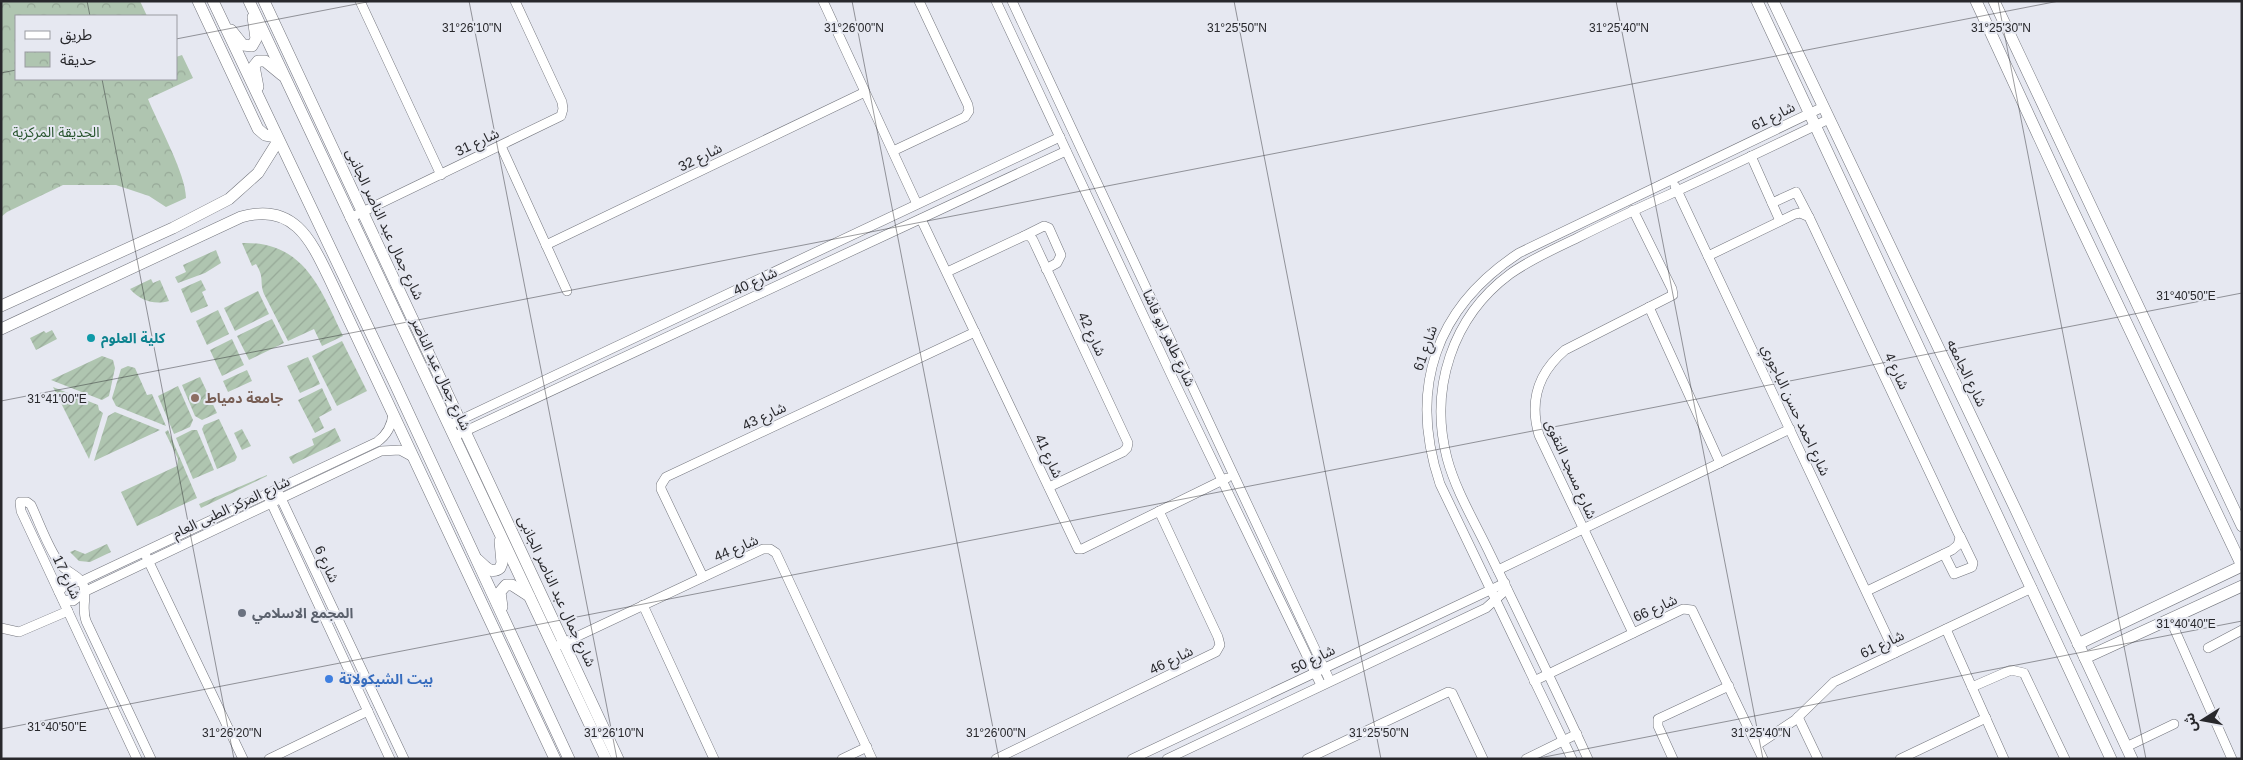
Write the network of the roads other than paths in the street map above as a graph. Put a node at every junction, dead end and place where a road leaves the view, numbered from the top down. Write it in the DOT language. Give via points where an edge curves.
graph roads {
  1 [pos="198,1"];
  2 [pos="213,1"];
  3 [pos="264,1"];
  4 [pos="360,1"];
  5 [pos="515,1"];
  6 [pos="823,1"];
  7 [pos="919,1"];
  8 [pos="996,1"];
  9 [pos="1012,1"];
  10 [pos="1757,1"];
  11 [pos="1773,1"];
  12 [pos="1995,2"];
  13 [pos="250,4"];
  14 [pos="1978,6"];
  15 [pos="220,17"];
  16 [pos="285,78"];
  17 [pos="865,92"];
  18 [pos="261,104"];
  19 [pos="1823,106"];
  20 [pos="1810,113"];
  21 [pos="1829,119"];
  22 [pos="1815,126"];
  23 [pos="1060,137"];
  24 [pos="277,139"];
  25 [pos="501,146"];
  26 [pos="1066,151"];
  27 [pos="893,152"];
  28 [pos="1751,156"];
  29 [pos="441,175"];
  30 [pos="1672,179"];
  31 [pos="1677,191"];
  32 [pos="1772,203"];
  33 [pos="917,204"];
  34 [pos="1633,210"];
  35 [pos="363,212"];
  36 [pos="350,218"];
  37 [pos="1809,218"];
  38 [pos="921,219"];
  39 [pos="1780,221"];
  40 [pos="173,228"];
  41 [pos="1024,236"];
  42 [pos="1536,244"];
  43 [pos="181,245"];
  44 [pos="546,245"];
  45 [pos="1542,255"];
  46 [pos="1708,256"];
  47 [pos="1046,269"];
  48 [pos="947,272"];
  49 [pos="567,291"];
  50 [pos="1,306"];
  51 [pos="1649,308"];
  52 [pos="1,329"];
  53 [pos="975,332"];
  54 [pos="2154,335"];
  55 [pos="2136,344"];
  56 [pos="395,384"];
  57 [pos="382,390"];
  58 [pos="393,413"];
  59 [pos="450,426"];
  60 [pos="464,426"];
  61 [pos="1790,429"];
  62 [pos="455,436"];
  63 [pos="413,457"];
  64 [pos="1720,463"];
  65 [pos="1234,474"];
  66 [pos="1222,480"];
  67 [pos="1049,487"];
  68 [pos="276,489"];
  69 [pos="266,494"];
  70 [pos="281,499"];
  71 [pos="271,504"];
  72 [pos="2014,506"];
  73 [pos="1159,511"];
  74 [pos="1998,514"];
  75 [pos="2242,526"];
  76 [pos="1582,529"];
  77 [pos="1959,533"];
  78 [pos="500,534"];
  79 [pos="144,552"];
  80 [pos="472,552"];
  81 [pos="458,554"];
  82 [pos="1944,554"];
  83 [pos="149,562"];
  84 [pos="2242,566"];
  85 [pos="1498,570"];
  86 [pos="703,577"];
  87 [pos="82,581"];
  88 [pos="1506,586"];
  89 [pos="2242,586"];
  90 [pos="2032,588"];
  91 [pos="1490,590"];
  92 [pos="86,591"];
  93 [pos="1867,591"];
  94 [pos="60,596"];
  95 [pos="530,597"];
  96 [pos="1495,601"];
  97 [pos="643,605"];
  98 [pos="68,611"];
  99 [pos="2170,619"];
  100 [pos="506,624"];
  101 [pos="1,628"];
  102 [pos="1946,629"];
  103 [pos="2242,630"];
  104 [pos="1633,633"];
  105 [pos="2078,644"];
  106 [pos="559,645"];
  107 [pos="2208,648"];
  108 [pos="1894,653"];
  109 [pos="2085,658"];
  110 [pos="1324,668"];
  111 [pos="361,669"];
  112 [pos="1316,673"];
  113 [pos="1549,673"];
  114 [pos="351,674"];
  115 [pos="1534,680"];
  116 [pos="1326,683"];
  117 [pos="1729,686"];
  118 [pos="1972,688"];
  119 [pos="2101,695"];
  120 [pos="2085,703"];
  121 [pos="368,711"];
  122 [pos="1798,717"];
  123 [pos="1986,718"];
  124 [pos="2174,724"];
  125 [pos="1577,734"];
  126 [pos="1563,741"];
  127 [pos="1757,745"];
  128 [pos="867,747"];
  129 [pos="2126,747"];
  130 [pos="149,755"];
  131 [pos="286,755"];
  132 [pos="134,758"];
  133 [pos="1902,758"];
  134 [pos="243,759"];
  135 [pos="269,759"];
  136 [pos="390,759"];
  137 [pos="404,759"];
  138 [pos="555,759"];
  139 [pos="569,759"];
  140 [pos="606,759"];
  141 [pos="618,759"];
  142 [pos="714,759"];
  143 [pos="842,759"];
  144 [pos="872,759"];
  145 [pos="996,759"];
  146 [pos="1132,759"];
  147 [pos="1167,759"];
  148 [pos="1307,759"];
  149 [pos="1483,759"];
  150 [pos="1526,759"];
  151 [pos="1572,759"];
  152 [pos="1588,759"];
  153 [pos="1673,759"];
  154 [pos="1763,759"];
  155 [pos="1818,759"];
  156 [pos="2004,759"];
  157 [pos="2065,759"];
  158 [pos="2112,759"];
  159 [pos="2132,759"];
  160 [pos="2232,759"];
  1 -- 24 [label="main road" via="258,129"];
  2 -- 15 [label="main road"];
  3 -- 35 [label="main road, شارع جمال عبد الناصر الجانبى"];
  4 -- 29 [label="street"];
  5 -- 25 [label="street, شارع 31" via="562,102 562,113 555,120"];
  6 -- 17 [label="street"];
  7 -- 27 [label="street" via="969,111 965,118"];
  8 -- 23 [label="street, شارع طاهر ابو فاشا"];
  9 -- 65 [label="street, شارع طاهر ابو فاشا"];
  10 -- 20 [label="main road"];
  11 -- 19 [label="main road, شارع الجامعه"];
  12 -- 14 [label="main road"];
  12 -- 54 [label="main road"];
  13 -- 15 [label="main road" via="256,39 250,46 243,45"];
  13 -- 16 [label="main road, شارع جمال عبد الناصر"];
  14 -- 55 [label="main road"];
  15 -- 18 [label="main road"];
  16 -- 18 [label="main road" via="265,61 256,62 254,68"];
  16 -- 36 [label="main road, شارع جمال عبد الناصر"];
  17 -- 27 [label="street"];
  17 -- 44 [label="street, شارع 32"];
  18 -- 24 [label="main road"];
  19 -- 20 [label="street, شارع 61"];
  19 -- 21 [label="main road, شارع الجامعه"];
  20 -- 22 [label="main road"];
  20 -- 30 [label="street, شارع 61"];
  21 -- 22 [label="street, شارع 61"];
  21 -- 72 [label="main road, شارع الجامعه"];
  22 -- 28 [label="street, شارع 61"];
  22 -- 74 [label="main road"];
  23 -- 26 [label="street, شارع طاهر ابو فاشا"];
  23 -- 33 [label="street, شارع 40"];
  24 -- 40 [label="main road" via="258,174 237,194"];
  24 -- 56 [label="main road"];
  25 -- 29 [label="street, شارع 31"];
  25 -- 44 [label="street"];
  26 -- 38 [label="street, شارع 40"];
  26 -- 66 [label="street, شارع طاهر ابو فاشا"];
  27 -- 33 [label="street"];
  28 -- 31 [label="street, شارع 61"];
  28 -- 32 [label="street"];
  29 -- 35 [label="street, شارع 31"];
  30 -- 31 [label="street, شارع احمد حسن الباجوري"];
  30 -- 42 [label="street, شارع 61"];
  31 -- 34 [label="street, شارع 61"];
  31 -- 46 [label="street, شارع احمد حسن الباجوري"];
  32 -- 37 [label="street, شارع 4" via="1796,192"];
  32 -- 39 [label="street"];
  33 -- 60 [label="street, شارع 40"];
  34 -- 45 [label="street, شارع 61"];
  34 -- 51 [label="street, شارع مسجد التقوى" via="1672,292 1671,297"];
  35 -- 36 [label="street, شارع 31"];
  35 -- 60 [label="main road, شارع جمال عبد الناصر الجانبى"];
  36 -- 59 [label="main road, شارع جمال عبد الناصر"];
  37 -- 39 [label="street" via="1800,213"];
  37 -- 77 [label="street, شارع 4"];
  38 -- 48 [label="street, شارع 41"];
  38 -- 60 [label="street, شارع 40"];
  39 -- 46 [label="street"];
  40 -- 43 [label="main road"];
  40 -- 50 [label="main road"];
  41 -- 47 [label="street, شارع 42" via="1032,238"];
  41 -- 47 [label="street" via="1044,226 1049,228 1061,255 1057,263"];
  41 -- 48 [label="street"];
  42 -- 45 [label="street"];
  42 -- 91 [label="street, شارع 61" via="1502,264 1459,308 1440,339 1429,378 1428,432 1434,467"];
  43 -- 52 [label="main road"];
  43 -- 57 [label="main road" via="249,215 274,215 296,225 312,243"];
  44 -- 49 [label="street"];
  45 -- 85 [label="street, شارع 61" via="1510,274 1476,308 1452,348 1444,380 1442,428 1448,460"];
  46 -- 61 [label="street, شارع احمد حسن الباجوري"];
  47 -- 67 [label="street, شارع 42" via="1128,445 1124,452"];
  48 -- 53 [label="street, شارع 41"];
  51 -- 64 [label="street"];
  51 -- 76 [label="street, شارع مسجد التقوى" via="1565,350 1546,369 1535,395 1539,435"];
  53 -- 67 [label="street, شارع 41"];
  53 -- 86 [label="street, شارع 43" via="666,477 661,489"];
  54 -- 55 [label="main road"];
  54 -- 75 [label="main road"];
  55 -- 84 [label="main road"];
  56 -- 57 [label="main road"];
  56 -- 80 [label="main road"];
  57 -- 58 [label="main road"];
  58 -- 63 [label="main road"];
  58 -- 68 [label="street, شارع المركز الطبى العام" via="390,428 376,442"];
  59 -- 60 [label="street, شارع 40"];
  59 -- 62 [label="main road, شارع جمال عبد الناصر"];
  60 -- 62 [label="street, شارع 40"];
  60 -- 106 [label="main road, شارع جمال عبد الناصر الجانبى"];
  61 -- 64 [label="street"];
  61 -- 93 [label="street, شارع احمد حسن الباجوري"];
  62 -- 78 [label="main road, شارع جمال عبد الناصر"];
  63 -- 70 [label="street, شارع المركز الطبى العام" via="400,450 381,451"];
  63 -- 81 [label="main road"];
  64 -- 76 [label="street"];
  65 -- 66 [label="street, شارع 41"];
  65 -- 110 [label="street, شارع طاهر ابو فاشا"];
  66 -- 73 [label="street, شارع 41"];
  66 -- 112 [label="street, شارع طاهر ابو فاشا"];
  67 -- 73 [label="street, شارع 41" via="1080,549"];
  68 -- 69 [label="street, شارع المركز الطبى العام"];
  68 -- 70 [label="street, شارع 6"];
  69 -- 71 [label="street, شارع 6"];
  69 -- 79 [label="street, شارع المركز الطبى العام"];
  70 -- 71 [label="street, شارع المركز الطبى العام"];
  70 -- 111 [label="street, شارع 6"];
  71 -- 83 [label="street, شارع المركز الطبى العام"];
  71 -- 114 [label="street, شارع 6"];
  72 -- 74 [label="main road"];
  72 -- 105 [label="main road, شارع الجامعه"];
  73 -- 145 [label="street, شارع 46" via="1218,637 1220,645 1216,652"];
  74 -- 90 [label="main road"];
  76 -- 85 [label="street"];
  76 -- 104 [label="street, شارع مسجد التقوى"];
  77 -- 82 [label="street" via="1958,545"];
  77 -- 82 [label="street, شارع 4" via="1973,562 1972,567 1954,574"];
  78 -- 80 [label="main road" via="500,568 490,570"];
  78 -- 95 [label="main road, شارع جمال عبد الناصر"];
  79 -- 83 [label="street"];
  79 -- 87 [label="street, شارع المركز الطبى العام"];
  80 -- 81 [label="main road"];
  80 -- 100 [label="main road"];
  81 -- 138 [label="main road"];
  82 -- 93 [label="street"];
  83 -- 92 [label="street, شارع المركز الطبى العام"];
  83 -- 134 [label="street"];
  84 -- 105 [label="main road"];
  85 -- 88 [label="street, شارع 61"];
  86 -- 97 [label="street, شارع 44"];
  86 -- 128 [label="street, شارع 44" via="763,549 770,549 776,554"];
  87 -- 92 [label="street"];
  87 -- 94 [label="street, شارع المركز الطبى العام" via="65,584"];
  87 -- 94 [label="street, شارع 17" via="60,564 31,505 20,502 21,512"];
  88 -- 91 [label="street, شارع 50"];
  88 -- 96 [label="street, شارع 50"];
  88 -- 113 [label="street, شارع 61"];
  89 -- 99 [label="main road"];
  90 -- 102 [label="street, شارع 61"];
  90 -- 120 [label="main road"];
  91 -- 96 [label="street, شارع 61"];
  91 -- 110 [label="street, شارع 50"];
  92 -- 94 [label="street, شارع المركز الطبى العام" via="74,601"];
  92 -- 130 [label="street, شارع 17" via="83,606 86,621"];
  93 -- 108 [label="street, شارع احمد حسن الباجوري"];
  94 -- 98 [label="street, شارع 17"];
  95 -- 100 [label="main road" via="512,585 502,588 500,594"];
  95 -- 106 [label="main road, شارع جمال عبد الناصر"];
  96 -- 115 [label="street, شارع 61"];
  96 -- 116 [label="street, شارع 50"];
  97 -- 106 [label="street, شارع 44"];
  97 -- 142 [label="street"];
  98 -- 101 [label="street" via="19,632"];
  98 -- 132 [label="street, شارع 17"];
  99 -- 109 [label="main road"];
  99 -- 160 [label="street"];
  100 -- 139 [label="main road"];
  102 -- 108 [label="street, شارع 61"];
  102 -- 118 [label="street"];
  103 -- 107 [label="street"];
  104 -- 113 [label="street, شارع 66"];
  104 -- 117 [label="street, شارع 66" via="1683,608 1690,609"];
  105 -- 109 [label="main road, شارع الجامعه"];
  106 -- 140 [label="main road, شارع جمال عبد الناصر"];
  106 -- 141 [label="main road, شارع جمال عبد الناصر الجانبى"];
  108 -- 122 [label="street, شارع 61" via="1834,682"];
  109 -- 119 [label="main road, شارع الجامعه"];
  110 -- 112 [label="street, شارع 50"];
  110 -- 116 [label="street, شارع طاهر ابو فاشا"];
  111 -- 114 [label="street"];
  111 -- 137 [label="street, شارع 6"];
  112 -- 116 [label="street, شارع طاهر ابو فاشا"];
  112 -- 146 [label="street, شارع 50"];
  113 -- 115 [label="street, شارع 66"];
  113 -- 125 [label="street, شارع 61"];
  114 -- 121 [label="street, شارع 6"];
  115 -- 126 [label="street, شارع 61"];
  116 -- 147 [label="street, شارع 50"];
  117 -- 127 [label="street, شارع 66"];
  117 -- 153 [label="street" via="1658,719 1657,724"];
  118 -- 123 [label="street"];
  118 -- 157 [label="street" via="2011,670 2024,673"];
  119 -- 120 [label="main road"];
  119 -- 129 [label="main road, شارع الجامعه"];
  120 -- 158 [label="main road"];
  121 -- 131 [label="street"];
  121 -- 136 [label="street, شارع 6"];
  122 -- 127 [label="street, شارع 61"];
  122 -- 155 [label="street"];
  123 -- 133 [label="street"];
  123 -- 156 [label="street"];
  124 -- 129 [label="street"];
  125 -- 126 [label="street"];
  125 -- 152 [label="street, شارع 61"];
  126 -- 150 [label="street"];
  126 -- 151 [label="street, شارع 61"];
  127 -- 154 [label="street, شارع 66"];
  128 -- 143 [label="street"];
  128 -- 144 [label="street, شارع 44"];
  129 -- 159 [label="main road, شارع الجامعه"];
  130 -- 132 [label="street"];
  131 -- 135 [label="street"];
  148 -- 149 [label="street" via="1448,692 1452,694"];
}
